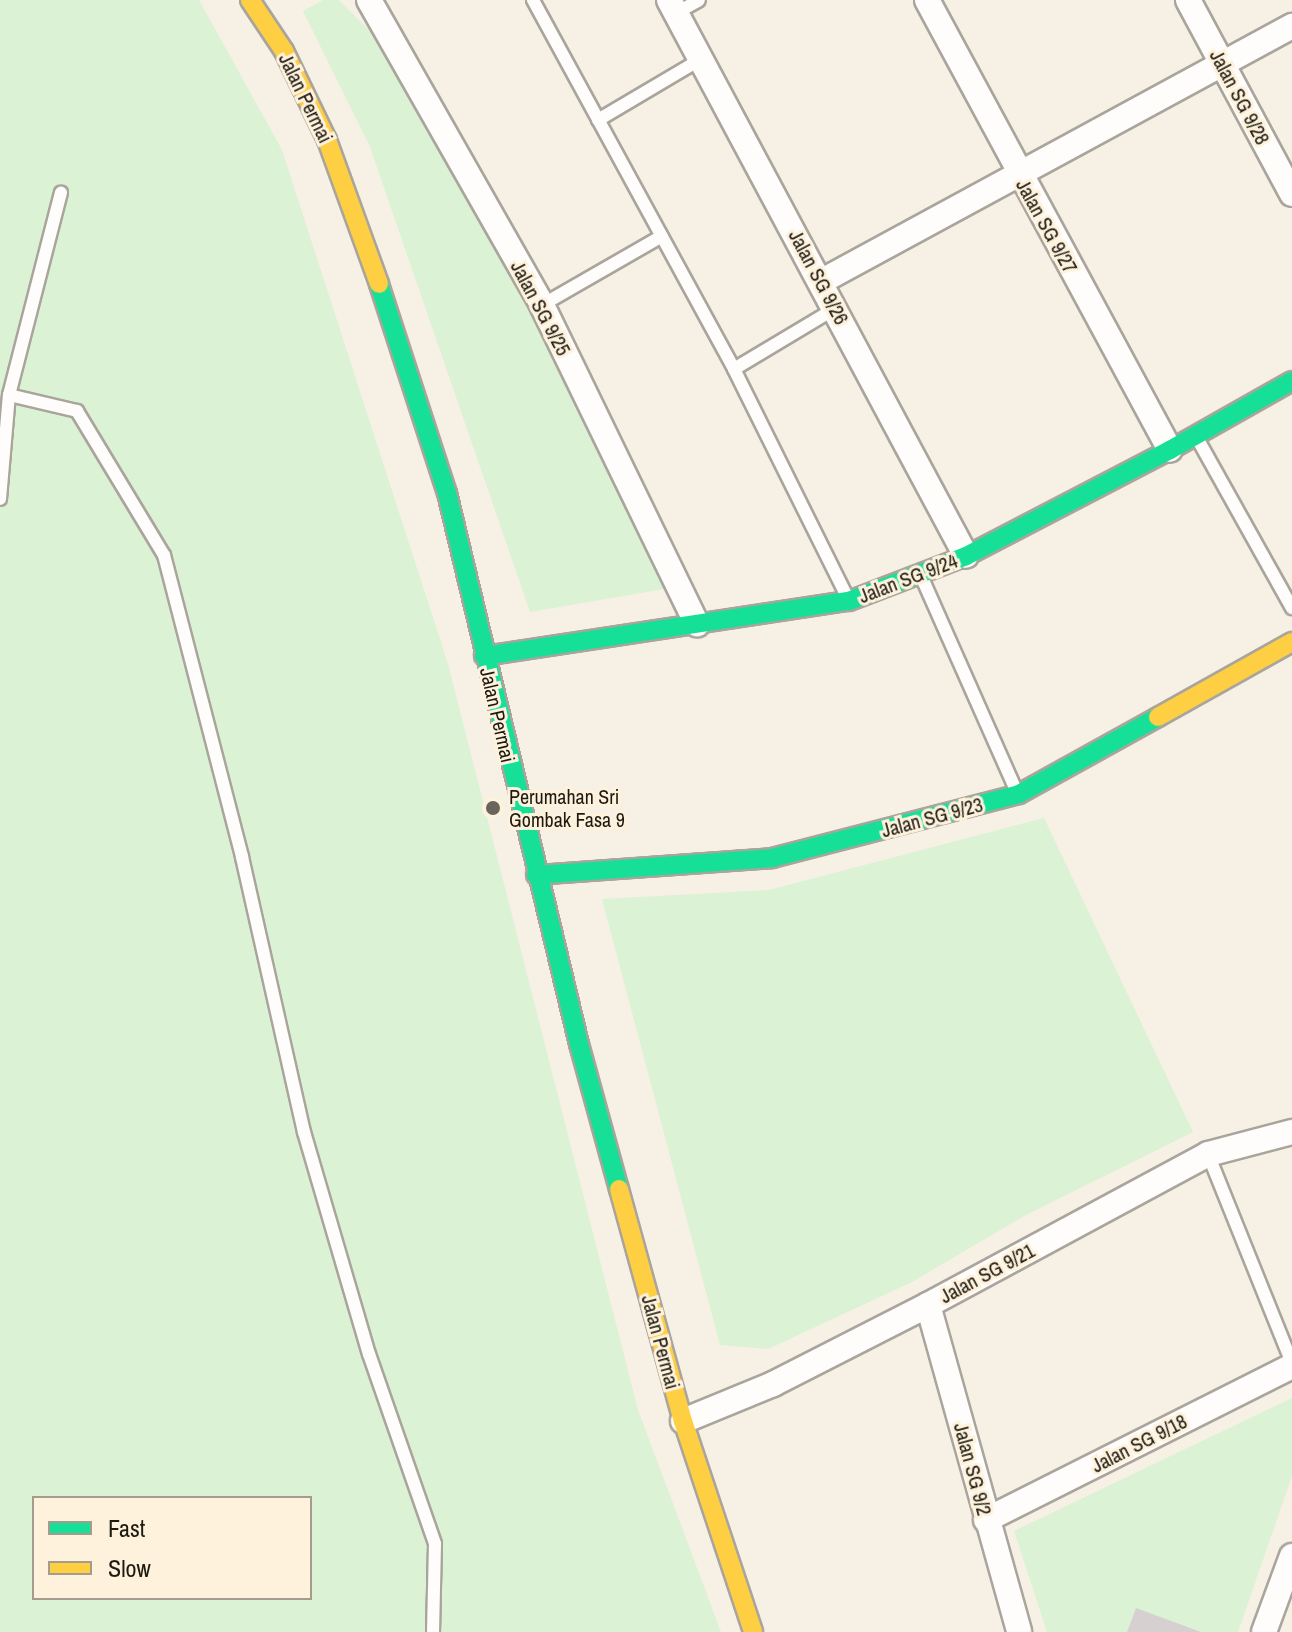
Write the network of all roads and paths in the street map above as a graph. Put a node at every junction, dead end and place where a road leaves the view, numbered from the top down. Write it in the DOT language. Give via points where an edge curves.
graph roads {
  1 [pos="250,0"];
  2 [pos="369,0"];
  3 [pos="533,0"];
  4 [pos="699,0"];
  5 [pos="927,0"];
  6 [pos="1188,0"];
  7 [pos="672,6"];
  8 [pos="1292,26"];
  9 [pos="701,59"];
  10 [pos="1222,64"];
  11 [pos="598,120"];
  12 [pos="1019,174"];
  13 [pos="61,193"];
  14 [pos="1292,194"];
  15 [pos="662,236"];
  16 [pos="822,281"];
  17 [pos="542,305"];
  18 [pos="836,308"];
  19 [pos="734,369"];
  20 [pos="1292,381"];
  21 [pos="9,395"];
  22 [pos="1196,435"];
  23 [pos="1170,450"];
  24 [pos="0,499"];
  25 [pos="966,556"];
  26 [pos="921,575"];
  27 [pos="849,601"];
  28 [pos="1292,608"];
  29 [pos="697,624"];
  30 [pos="1292,642"];
  31 [pos="484,656"];
  32 [pos="1019,794"];
  33 [pos="536,875"];
  34 [pos="1292,1132"];
  35 [pos="1208,1154"];
  36 [pos="928,1305"];
  37 [pos="1292,1364"];
  38 [pos="683,1421"];
  39 [pos="986,1520"];
  40 [pos="1292,1556"];
  41 [pos="433,1632"];
  42 [pos="753,1632"];
  43 [pos="1019,1632"];
  44 [pos="1264,1632"];
  1 -- 31 [label="street, Jalan Permai" via="284,51 327,140 400,343 447,493"];
  2 -- 17 [label="street, Jalan SG 9/25"];
  3 -- 11 [label="lane"];
  4 -- 7 [label="lane"];
  5 -- 12 [label="street, Jalan SG 9/27"];
  6 -- 10 [label="street, Jalan SG 9/28"];
  7 -- 9 [label="street, Jalan SG 9/26"];
  8 -- 10 [label="street"];
  9 -- 11 [label="lane"];
  9 -- 16 [label="street, Jalan SG 9/26"];
  10 -- 12 [label="street"];
  10 -- 14 [label="street, Jalan SG 9/28"];
  11 -- 15 [label="lane"];
  12 -- 16 [label="street"];
  12 -- 23 [label="street, Jalan SG 9/27"];
  13 -- 21 [label="lane"];
  15 -- 17 [label="lane"];
  15 -- 19 [label="lane"];
  16 -- 18 [label="street, Jalan SG 9/26"];
  17 -- 29 [label="street, Jalan SG 9/25"];
  18 -- 19 [label="lane"];
  18 -- 25 [label="street, Jalan SG 9/26"];
  19 -- 27 [label="lane"];
  20 -- 22 [label="street, Jalan SG 9/24"];
  21 -- 24 [label="lane"];
  21 -- 41 [label="lane" via="77,411 164,555 242,857 304,1132 369,1354 435,1544"];
  22 -- 23 [label="street, Jalan SG 9/24"];
  22 -- 28 [label="lane"];
  23 -- 25 [label="street, Jalan SG 9/24"];
  25 -- 26 [label="street, Jalan SG 9/24"];
  26 -- 27 [label="street, Jalan SG 9/24"];
  26 -- 32 [label="lane"];
  27 -- 29 [label="street, Jalan SG 9/24"];
  29 -- 31 [label="street, Jalan SG 9/24"];
  30 -- 32 [label="street, Jalan SG 9/23"];
  31 -- 33 [label="street, Jalan Permai"];
  32 -- 33 [label="street, Jalan SG 9/23" via="772,858"];
  33 -- 38 [label="street, Jalan Permai"];
  34 -- 35 [label="street, Jalan SG 9/21"];
  35 -- 36 [label="street, Jalan SG 9/21"];
  35 -- 37 [label="lane"];
  36 -- 38 [label="street, Jalan SG 9/21" via="773,1384"];
  36 -- 39 [label="street, Jalan SG 9/2"];
  37 -- 39 [label="street, Jalan SG 9/18"];
  38 -- 42 [label="street, Jalan Permai"];
  39 -- 43 [label="street, Jalan SG 9/2"];
  40 -- 44 [label="street"];
}
